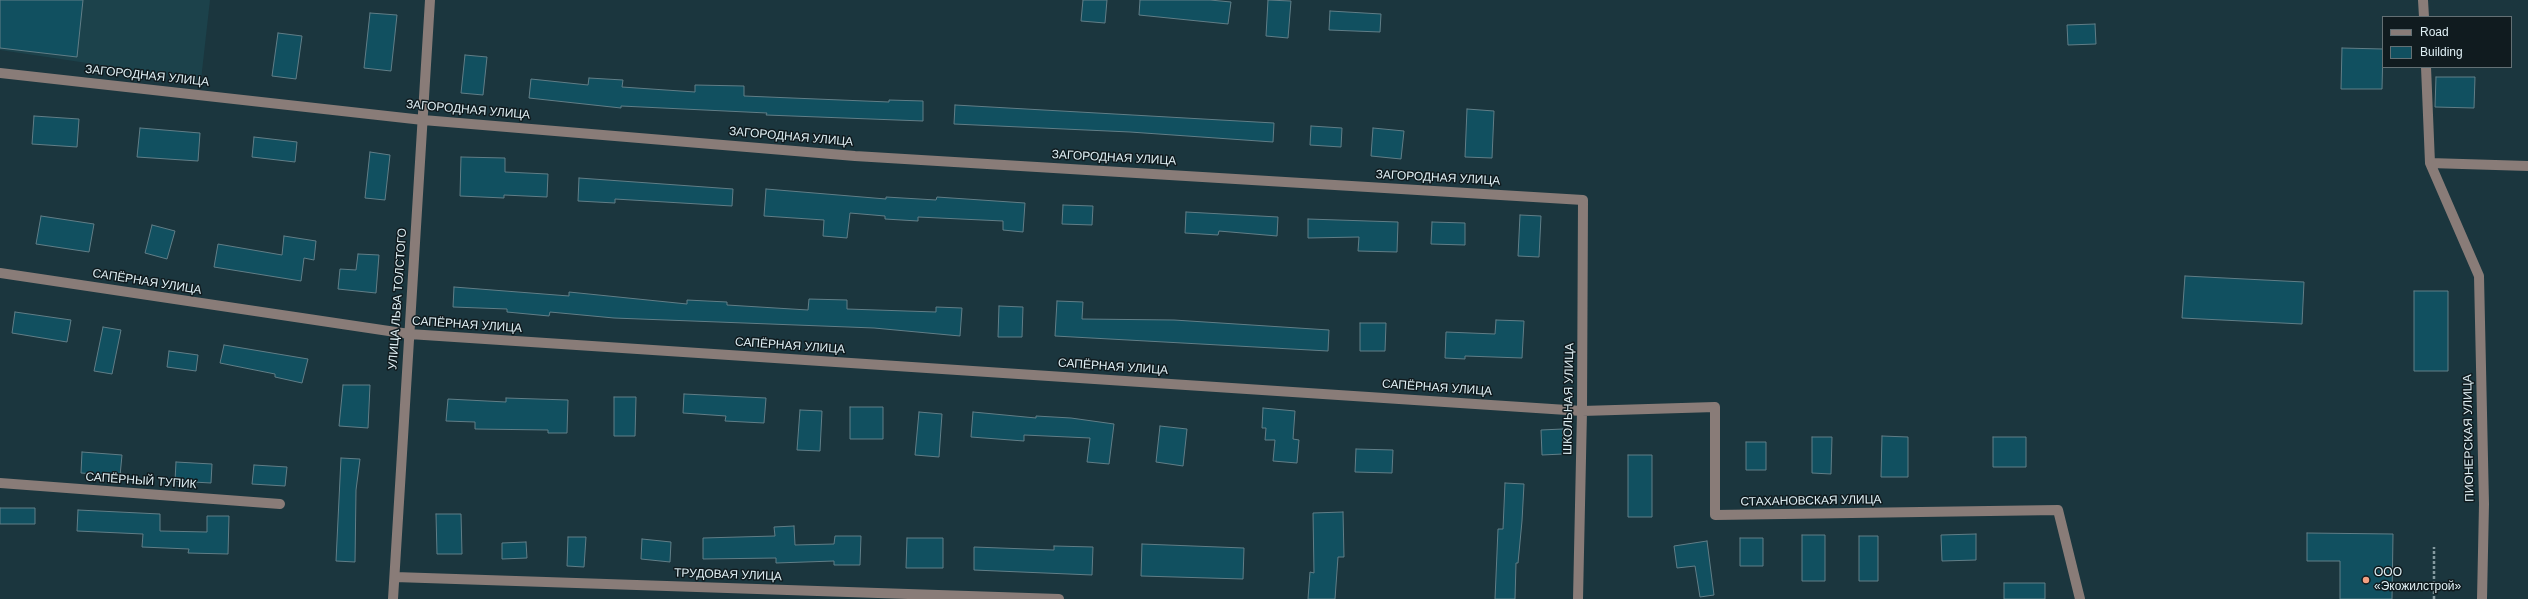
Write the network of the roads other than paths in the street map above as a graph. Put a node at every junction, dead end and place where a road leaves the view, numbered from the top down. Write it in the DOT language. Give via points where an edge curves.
graph roads {
  1 [pos="430,0"];
  2 [pos="2423,0"];
  3 [pos="2424,16"];
  4 [pos="2426,68"];
  5 [pos="0,73"];
  6 [pos="423,120"];
  7 [pos="2430,163"];
  8 [pos="2528,166"];
  9 [pos="1583,200"];
  10 [pos="0,273"];
  11 [pos="409,334"];
  12 [pos="1582,411"];
  13 [pos="0,483"];
  14 [pos="280,504"];
  15 [pos="395,577"];
  16 [pos="394,599"];
  17 [pos="1059,599"];
  18 [pos="1578,599"];
  19 [pos="2080,599"];
  20 [pos="2482,599"];
  1 -- 6 [label="street, УЛИЦА ЛЬВА ТОЛСТОГО"];
  2 -- 3 [label="street"];
  4 -- 7 [label="street"];
  5 -- 6 [label="street, ЗАГОРОДНАЯ УЛИЦА"];
  6 -- 9 [label="street, ЗАГОРОДНАЯ УЛИЦА" via="855,156"];
  6 -- 11 [label="street, УЛИЦА ЛЬВА ТОЛСТОГО"];
  7 -- 8 [label="street"];
  7 -- 20 [label="street, ПИОНЕРСКАЯ УЛИЦА" via="2479,276 2484,504"];
  9 -- 12 [label="street, ШКОЛЬНАЯ УЛИЦА"];
  10 -- 11 [label="street, САПЁРНАЯ УЛИЦА"];
  11 -- 12 [label="street, САПЁРНАЯ УЛИЦА"];
  11 -- 15 [label="street, УЛИЦА ЛЬВА ТОЛСТОГО"];
  12 -- 18 [label="street, ШКОЛЬНАЯ УЛИЦА"];
  12 -- 19 [label="street, СТАХАНОВСКАЯ УЛИЦА" via="1715,407 1715,516 2058,510"];
  13 -- 14 [label="street, САПЁРНЫЙ ТУПИК"];
  15 -- 16 [label="street, УЛИЦА ЛЬВА ТОЛСТОГО"];
  15 -- 17 [label="street, ТРУДОВАЯ УЛИЦА"];
}
